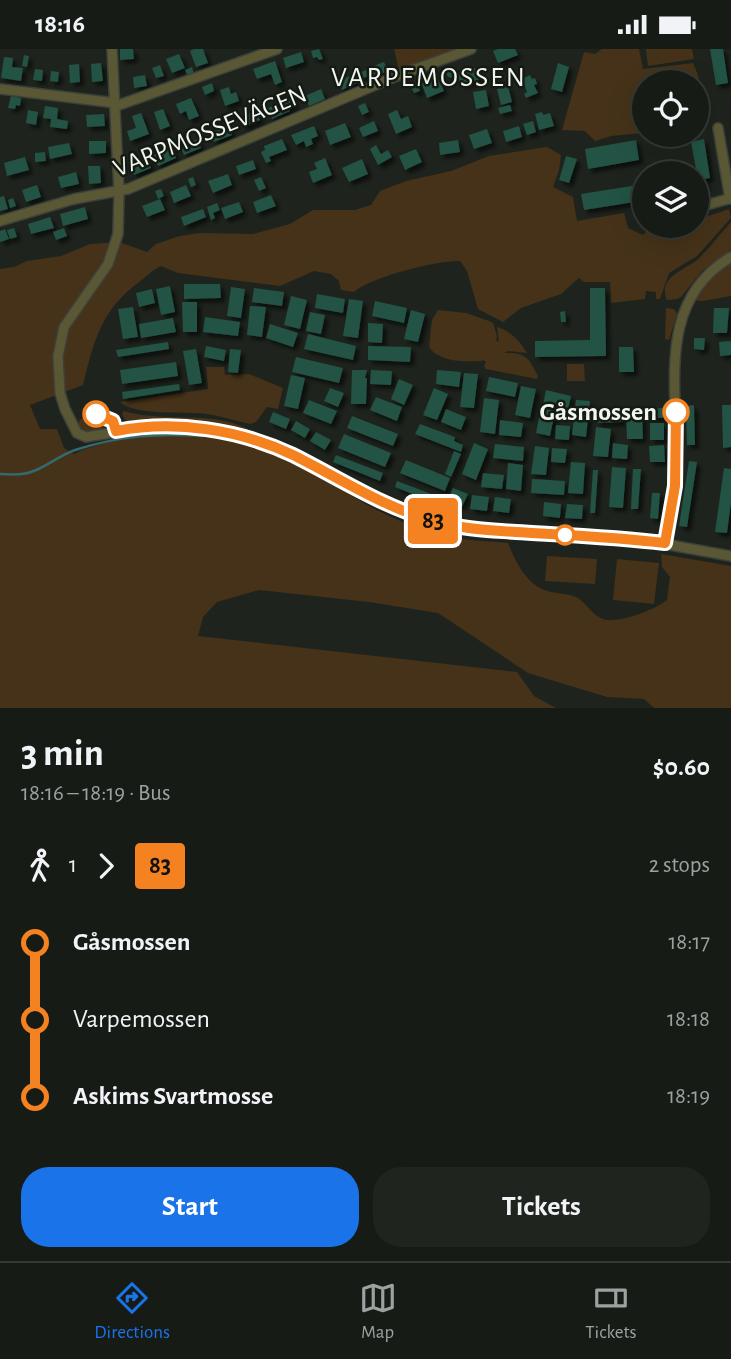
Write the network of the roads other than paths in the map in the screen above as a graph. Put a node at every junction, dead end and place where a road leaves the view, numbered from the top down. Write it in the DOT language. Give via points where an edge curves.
graph roads {
  1 [pos="112,49"];
  2 [pos="277,49"];
  3 [pos="471,49"];
  4 [pos="0,89"];
  5 [pos="116,105"];
  6 [pos="718,128"];
  7 [pos="119,192"];
  8 [pos="731,198"];
  9 [pos="709,204"];
  10 [pos="0,222"];
  11 [pos="731,257"];
  12 [pos="665,543"];
  13 [pos="731,555"];
  1 -- 5 [label="street"];
  2 -- 5 [label="street"];
  3 -- 7 [label="street, VARPMOSSEVÄGEN"];
  4 -- 5 [label="street"];
  5 -- 7 [label="street"];
  6 -- 8 [label="street"];
  7 -- 10 [label="street, VARPMOSSEVÄGEN" via="74,199"];
  7 -- 12 [label="street" via="114,250 70,316 60,341 60,393 77,433 86,437 154,426 229,433 278,448 378,501 436,522"];
  8 -- 9 [label="street"];
  11 -- 12 [label="street" via="694,291 677,334 675,486"];
  12 -- 13 [label="street"];
}
